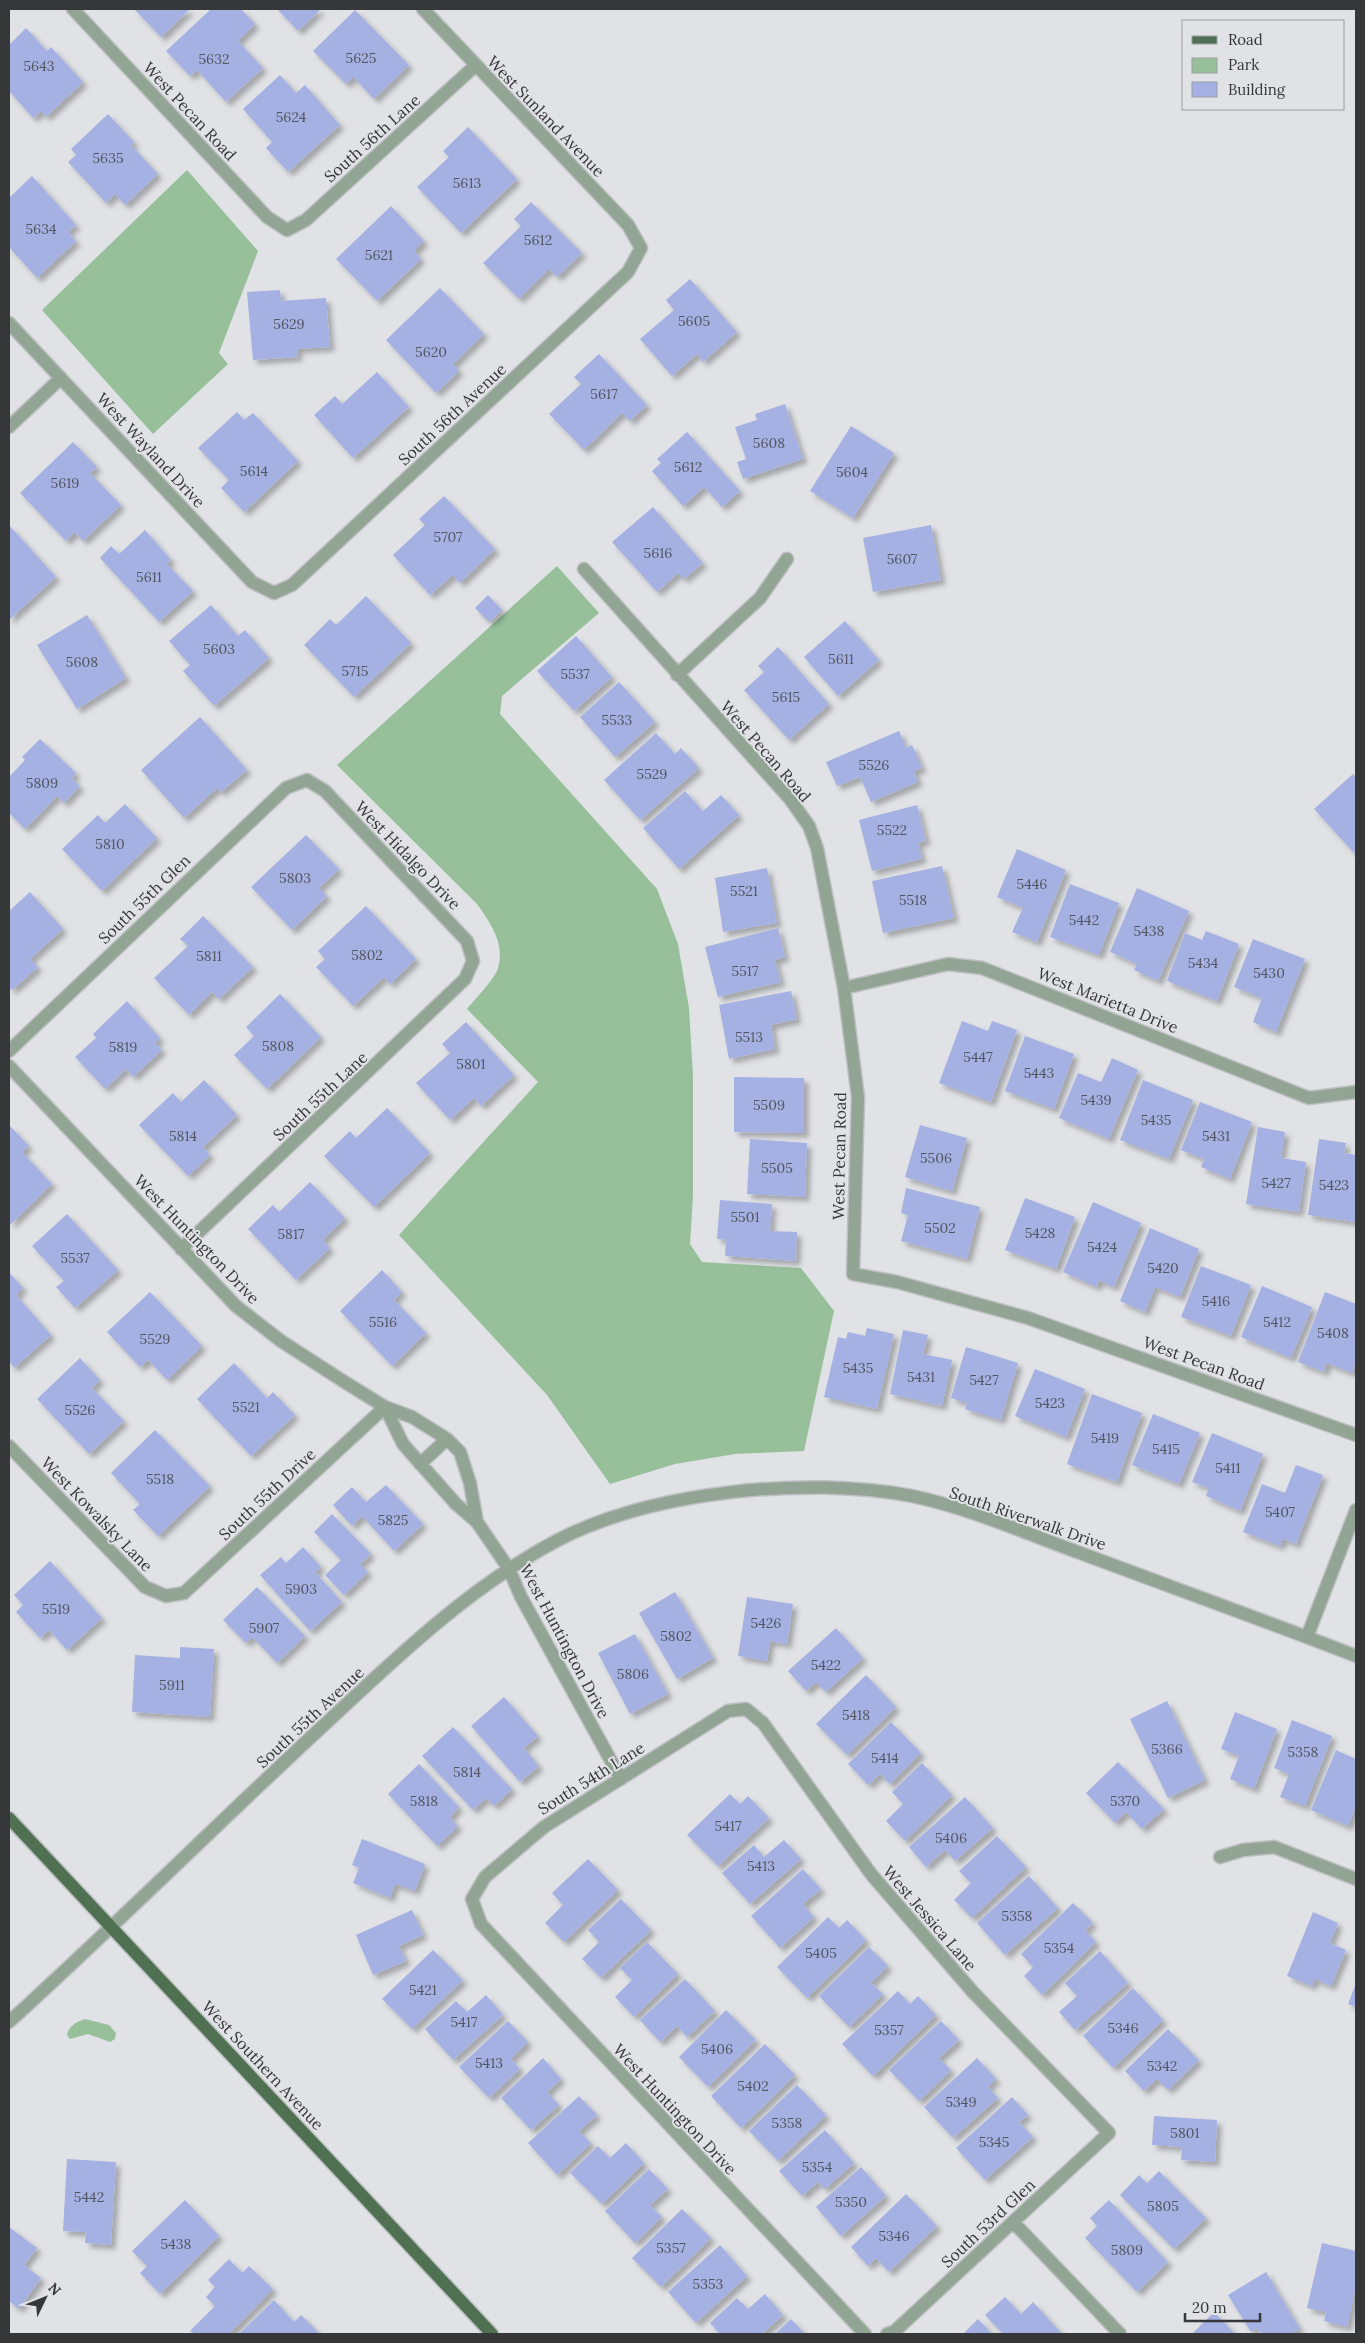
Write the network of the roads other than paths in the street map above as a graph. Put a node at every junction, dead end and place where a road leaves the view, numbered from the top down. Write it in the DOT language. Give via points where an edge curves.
graph roads {
  1 [pos="74,9"];
  2 [pos="424,9"];
  3 [pos="476,65"];
  4 [pos="286,230"];
  5 [pos="641,248"];
  6 [pos="9,323"];
  7 [pos="61,378"];
  8 [pos="9,427"];
  9 [pos="787,558"];
  10 [pos="584,570"];
  11 [pos="274,593"];
  12 [pos="677,676"];
  13 [pos="307,780"];
  14 [pos="473,961"];
  15 [pos="844,988"];
  16 [pos="9,1052"];
  17 [pos="9,1066"];
  18 [pos="1356,1092"];
  19 [pos="181,1249"];
  20 [pos="385,1406"];
  21 [pos="1356,1435"];
  22 [pos="447,1439"];
  23 [pos="9,1446"];
  24 [pos="420,1464"];
  25 [pos="675,1500"];
  26 [pos="1356,1510"];
  27 [pos="477,1522"];
  28 [pos="508,1569"];
  29 [pos="166,1596"];
  30 [pos="1307,1637"];
  31 [pos="1356,1656"];
  32 [pos="746,1709"];
  33 [pos="621,1779"];
  34 [pos="9,1818"];
  35 [pos="1220,1857"];
  36 [pos="1356,1879"];
  37 [pos="472,1899"];
  38 [pos="111,1926"];
  39 [pos="9,2022"];
  40 [pos="1109,2133"];
  41 [pos="1013,2222"];
  42 [pos="492,2334"];
  43 [pos="865,2334"];
  44 [pos="887,2334"];
  45 [pos="1120,2334"];
  1 -- 4 [label="street, West Pecan Road" via="267,217"];
  2 -- 3 [label="street, West Sunland Avenue"];
  3 -- 4 [label="street, South 56th Lane" via="306,220"];
  3 -- 5 [label="street, West Sunland Avenue" via="628,225"];
  5 -- 11 [label="street, South 56th Avenue" via="628,272 292,584"];
  6 -- 7 [label="street, West Wayland Drive"];
  7 -- 8 [label="street"];
  7 -- 11 [label="street, West Wayland Drive" via="252,582"];
  9 -- 12 [label="street" via="760,598"];
  10 -- 12 [label="street, West Pecan Road"];
  12 -- 15 [label="street, West Pecan Road" via="790,799 809,826 817,848"];
  13 -- 14 [label="street, West Hidalgo Drive" via="325,791 467,941"];
  13 -- 16 [label="street, South 55th Glen" via="286,788"];
  14 -- 19 [label="street, South 55th Lane" via="465,979"];
  15 -- 18 [label="street, West Marietta Drive" via="948,964 982,968 1309,1098"];
  15 -- 21 [label="street, West Pecan Road" via="858,1097 852,1274 897,1282 1028,1318"];
  17 -- 19 [label="street, West Huntington Drive"];
  19 -- 20 [label="street, West Huntington Drive" via="251,1318 281,1341"];
  20 -- 22 [label="street, West Huntington Drive" via="412,1417"];
  20 -- 24 [label="street, West Huntington Drive" via="403,1444"];
  20 -- 29 [label="street, South 55th Drive" via="195,1584 184,1593"];
  22 -- 24 [label="street"];
  22 -- 27 [label="street, West Huntington Drive" via="460,1452"];
  23 -- 29 [label="street, West Kowalsky Lane" via="145,1587"];
  24 -- 27 [label="street, West Huntington Drive"];
  25 -- 28 [label="street, South 55th Avenue" via="612,1518 560,1539"];
  25 -- 30 [label="street, South Riverwalk Drive" via="819,1488 856,1488 915,1497 979,1516"];
  26 -- 30 [label="street"];
  27 -- 28 [label="street, West Huntington Drive"];
  28 -- 33 [label="street, West Huntington Drive"];
  28 -- 38 [label="street, South 55th Avenue" via="421,1637"];
  30 -- 31 [label="street, South Riverwalk Drive"];
  32 -- 33 [label="street, South 54th Lane" via="728,1711"];
  32 -- 40 [label="street, West Jessica Lane" via="764,1723 871,1874 972,1991"];
  33 -- 37 [label="street, South 54th Lane" via="544,1827 484,1877"];
  34 -- 38 [label="main road, West Southern Avenue"];
  35 -- 36 [label="street" via="1242,1850 1274,1847"];
  37 -- 43 [label="street, West Huntington Drive" via="481,1924"];
  38 -- 39 [label="street, South 55th Avenue"];
  38 -- 42 [label="main road, West Southern Avenue"];
  40 -- 41 [label="street, South 53rd Glen"];
  41 -- 44 [label="street, South 53rd Glen" via="895,2331"];
  41 -- 45 [label="street"];
}
